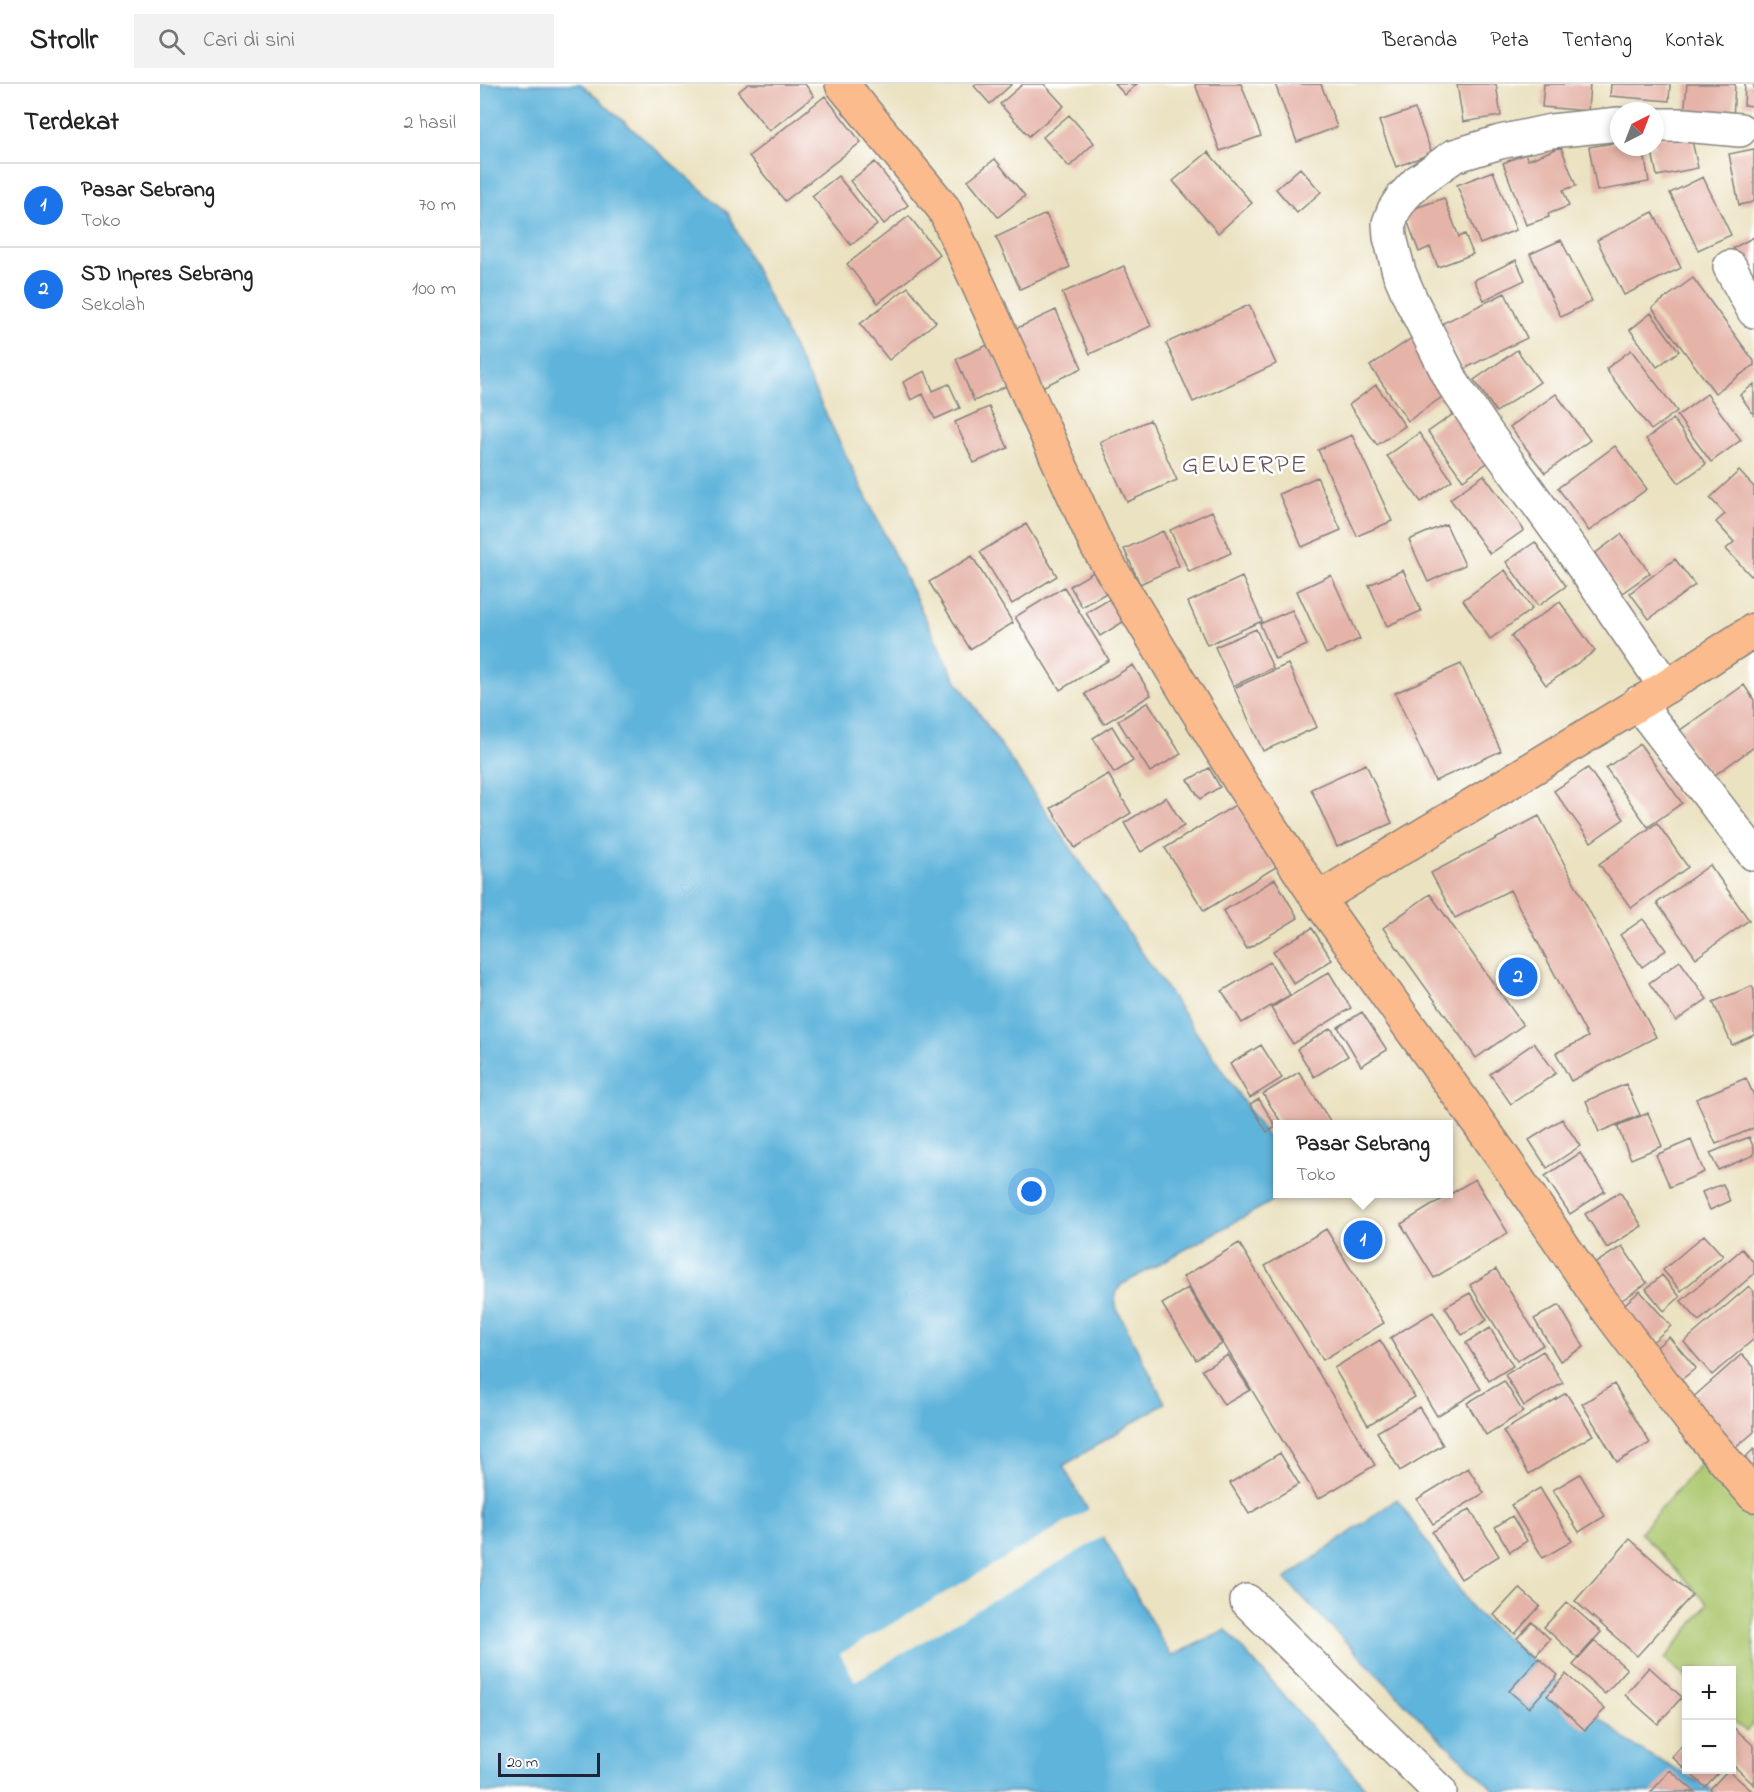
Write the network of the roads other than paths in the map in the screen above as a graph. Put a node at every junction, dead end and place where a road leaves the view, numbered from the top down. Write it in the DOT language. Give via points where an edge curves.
graph roads {
  1 [pos="842,84"];
  2 [pos="1610,125"];
  3 [pos="1664,125"];
  4 [pos="1740,130"];
  5 [pos="1731,267"];
  6 [pos="1754,311"];
  7 [pos="1754,630"];
  8 [pos="1666,687"];
  9 [pos="1638,703"];
  10 [pos="1754,854"];
  11 [pos="1318,899"];
  12 [pos="1754,1495"];
  13 [pos="1247,1601"];
  14 [pos="1440,1792"];
  1 -- 11 [label="main road" via="944,209 1097,546 1241,783"];
  2 -- 8 [label="street" via="1551,131 1454,156 1417,182 1402,198 1389,223 1390,237 1411,300 1454,385"];
  3 -- 4 [label="street"];
  5 -- 6 [label="street"];
  7 -- 8 [label="main road"];
  8 -- 9 [label="main road"];
  9 -- 10 [label="street"];
  9 -- 11 [label="main road"];
  11 -- 12 [label="main road" via="1595,1293 1693,1423"];
  13 -- 14 [label="street"];
}
